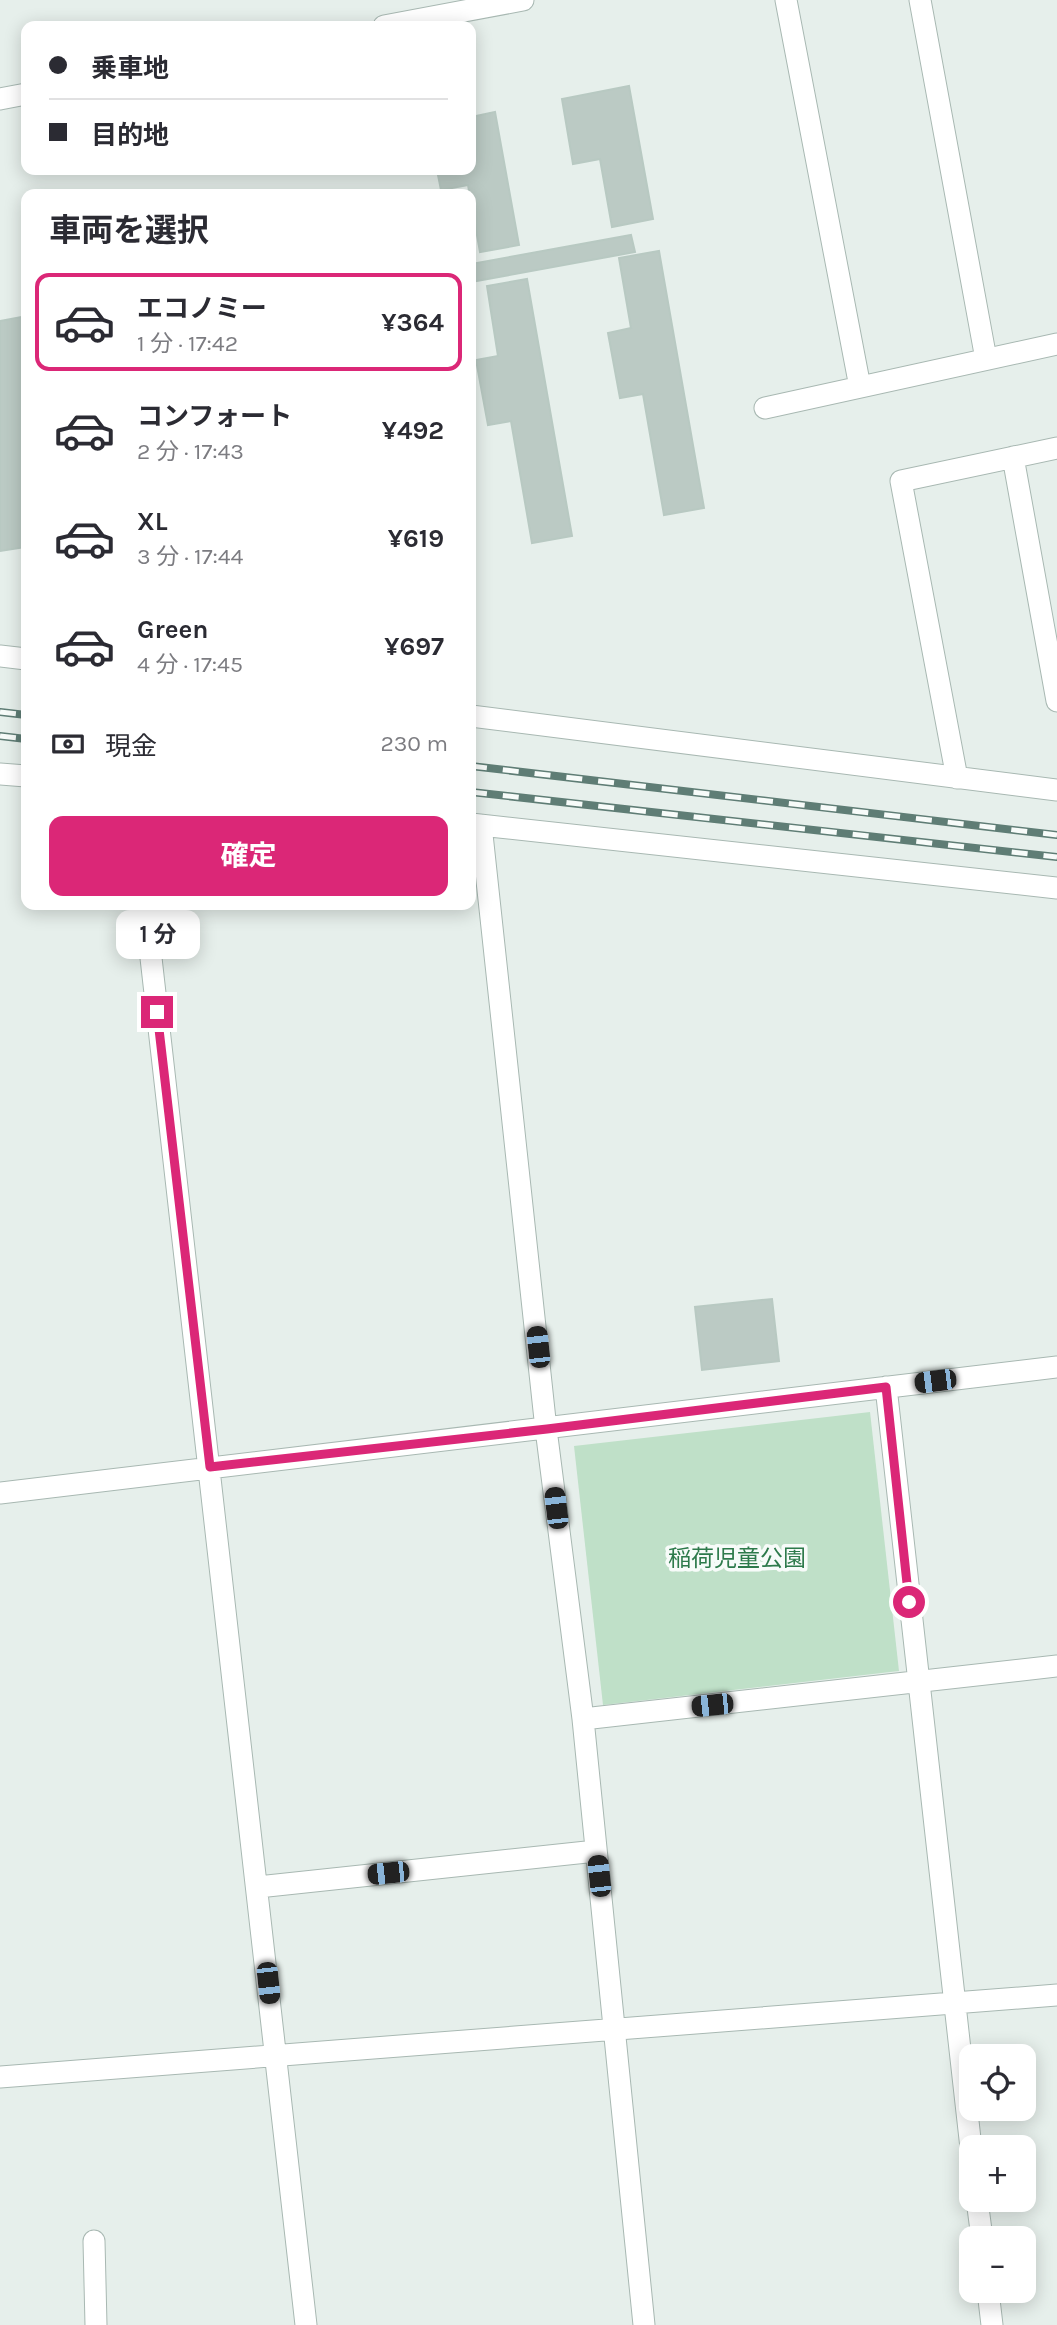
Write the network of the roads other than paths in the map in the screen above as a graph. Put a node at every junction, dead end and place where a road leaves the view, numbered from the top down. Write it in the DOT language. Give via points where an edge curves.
graph roads {
  1 [pos="523,0"];
  2 [pos="786,0"];
  3 [pos="920,0"];
  4 [pos="411,21"];
  5 [pos="21,95"];
  6 [pos="0,99"];
  7 [pos="1057,344"];
  8 [pos="986,359"];
  9 [pos="860,387"];
  10 [pos="765,408"];
  11 [pos="1057,448"];
  12 [pos="1013,457"];
  13 [pos="0,656"];
  14 [pos="21,658"];
  15 [pos="1057,701"];
  16 [pos="476,717"];
  17 [pos="0,774"];
  18 [pos="21,776"];
  19 [pos="957,778"];
  20 [pos="1057,790"];
  21 [pos="476,824"];
  22 [pos="1057,888"];
  23 [pos="146,910"];
  24 [pos="1057,1367"];
  25 [pos="886,1387"];
  26 [pos="547,1429"];
  27 [pos="210,1467"];
  28 [pos="0,1493"];
  29 [pos="1057,1666"];
  30 [pos="918,1683"];
  31 [pos="583,1719"];
  32 [pos="596,1850"];
  33 [pos="258,1887"];
  34 [pos="1057,1995"];
  35 [pos="954,2003"];
  36 [pos="614,2031"];
  37 [pos="276,2054"];
  38 [pos="0,2077"];
  39 [pos="969,2135"];
  40 [pos="94,2241"];
  41 [pos="989,2303"];
  42 [pos="96,2325"];
  43 [pos="306,2325"];
  44 [pos="644,2325"];
  45 [pos="992,2325"];
  1 -- 4 [label="street"];
  2 -- 9 [label="street"];
  3 -- 8 [label="street"];
  5 -- 6 [label="street"];
  7 -- 8 [label="street"];
  8 -- 9 [label="street"];
  9 -- 10 [label="street"];
  11 -- 12 [label="street"];
  12 -- 15 [label="street"];
  12 -- 19 [label="street" via="901,481"];
  13 -- 14 [label="street"];
  16 -- 19 [label="street"];
  17 -- 18 [label="street"];
  19 -- 20 [label="street"];
  21 -- 22 [label="street"];
  21 -- 26 [label="street"];
  23 -- 27 [label="street"];
  24 -- 25 [label="street"];
  25 -- 26 [label="street"];
  25 -- 30 [label="street"];
  26 -- 27 [label="street"];
  26 -- 31 [label="street"];
  27 -- 28 [label="street"];
  27 -- 33 [label="street"];
  29 -- 30 [label="street"];
  30 -- 31 [label="street"];
  30 -- 35 [label="street"];
  31 -- 32 [label="street"];
  32 -- 33 [label="street"];
  32 -- 36 [label="street"];
  33 -- 37 [label="street"];
  34 -- 35 [label="street"];
  35 -- 36 [label="street"];
  35 -- 39 [label="street"];
  36 -- 37 [label="street"];
  36 -- 44 [label="street"];
  37 -- 38 [label="street"];
  37 -- 43 [label="street"];
  40 -- 42 [label="street"];
  41 -- 45 [label="street"];
}
